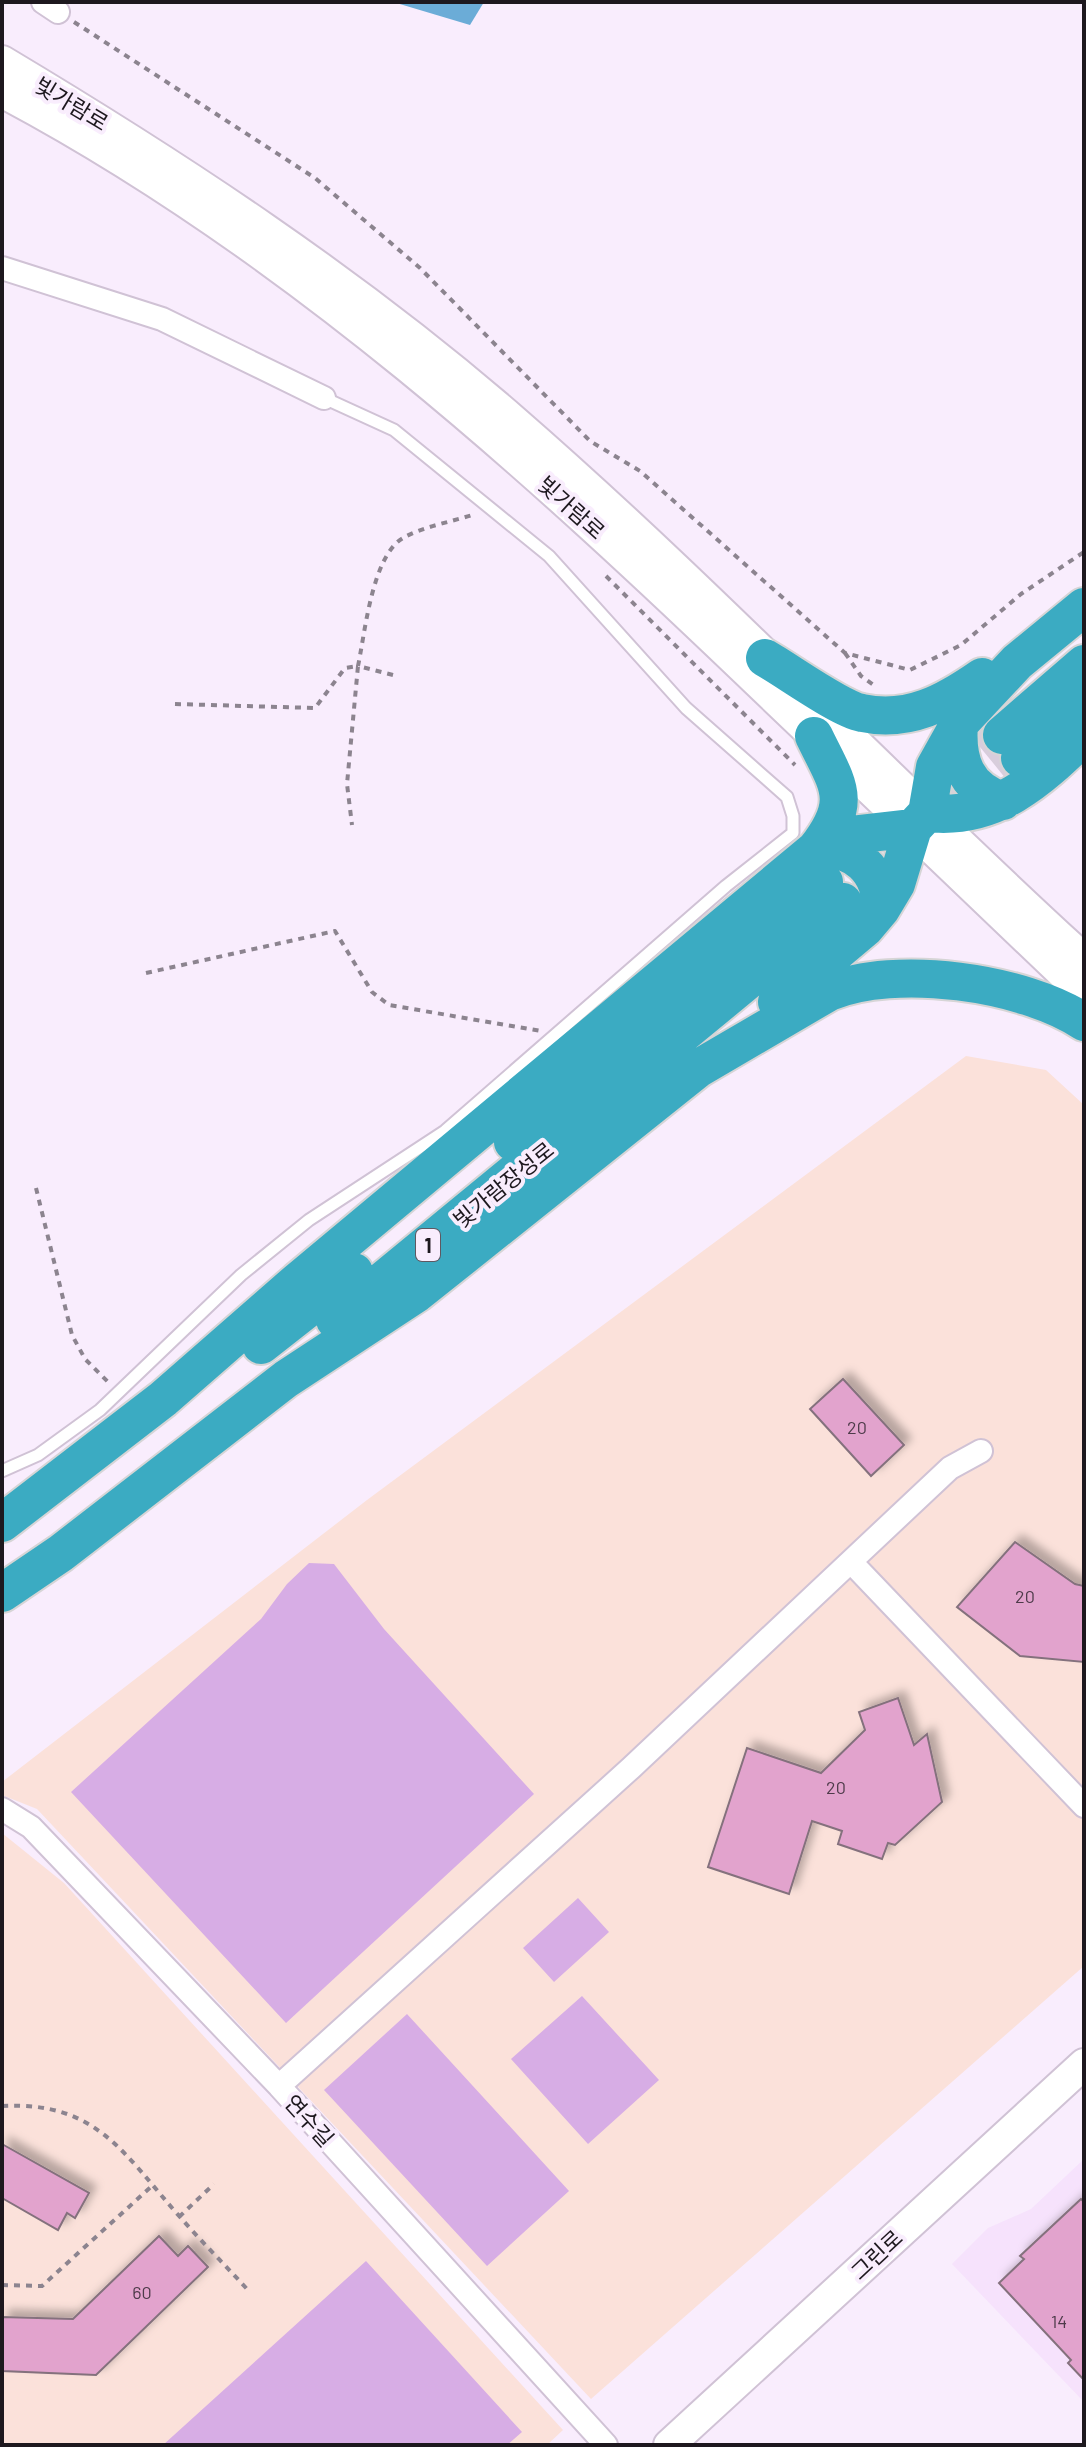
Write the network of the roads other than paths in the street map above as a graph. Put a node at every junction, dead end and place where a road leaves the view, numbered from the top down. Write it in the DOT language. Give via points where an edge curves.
graph roads {
  1 [pos="2,61"];
  2 [pos="2,92"];
  3 [pos="2,268"];
  4 [pos="324,398"];
  5 [pos="1084,607"];
  6 [pos="765,658"];
  7 [pos="1017,662"];
  8 [pos="1084,664"];
  9 [pos="1084,702"];
  10 [pos="959,724"];
  11 [pos="1084,736"];
  12 [pos="805,751"];
  13 [pos="1003,801"];
  14 [pos="920,821"];
  15 [pos="828,878"];
  16 [pos="881,909"];
  17 [pos="1084,959"];
  18 [pos="1084,994"];
  19 [pos="1084,1022"];
  20 [pos="699,1068"];
  21 [pos="981,1451"];
  22 [pos="2,1471"];
  23 [pos="2,1523"];
  24 [pos="2,1545"];
  25 [pos="852,1563"];
  26 [pos="2,1573"];
  27 [pos="2,1593"];
  28 [pos="1084,1806"];
  29 [pos="2,1809"];
  30 [pos="1084,2064"];
  31 [pos="279,2086"];
  32 [pos="606,2445"];
  33 [pos="669,2445"];
  1 -- 6 [label="main road, 빛가람로" via="155,153 388,318 595,493"];
  2 -- 12 [label="main road, 빛가람로" via="228,233 388,353 593,524"];
  3 -- 4 [label="street" via="162,319"];
  4 -- 22 [label="lane" via="394,430 549,556 686,708 787,797 793,833 445,1131 309,1220 241,1275 117,1395 38,1455"];
  5 -- 7 [label="highway"];
  6 -- 7 [label="highway" via="861,713 900,713 943,704 996,667"];
  6 -- 14 [label="main road, 빛가람로"];
  7 -- 10 [label="highway"];
  8 -- 9 [label="highway" via="1011,746"];
  10 -- 13 [label="highway" via="960,759 967,776 988,796"];
  10 -- 14 [label="highway" via="935,767"];
  11 -- 13 [label="highway" via="1043,776"];
  12 -- 14 [label="main road, 빛가람로"];
  12 -- 15 [label="highway" via="838,789 840,810"];
  13 -- 14 [label="highway"];
  14 -- 15 [label="highway" via="852,835"];
  14 -- 16 [label="highway"];
  14 -- 17 [label="main road, 빛가람로"];
  14 -- 18 [label="main road, 빛가람로"];
  15 -- 16 [label="highway" via="837,847 862,861 879,882"];
  15 -- 23 [label="highway" via="310,1271 163,1399"];
  15 -- 24 [label="highway, 빛가람장성로 / 1" via="425,1217"];
  15 -- 26 [label="highway, 빛가람장성로 / 1" via="375,1289 87,1514"];
  16 -- 20 [label="highway"];
  19 -- 20 [label="highway" via="1003,990 974,985 918,976 848,984"];
  20 -- 27 [label="highway" via="417,1293 286,1379"];
  21 -- 25 [label="street" via="950,1468"];
  25 -- 28 [label="street"];
  25 -- 31 [label="street"];
  29 -- 31 [label="street, 연수길" via="31,1827"];
  30 -- 33 [label="main road, 그린로"];
  31 -- 32 [label="street, 연수길"];
}
